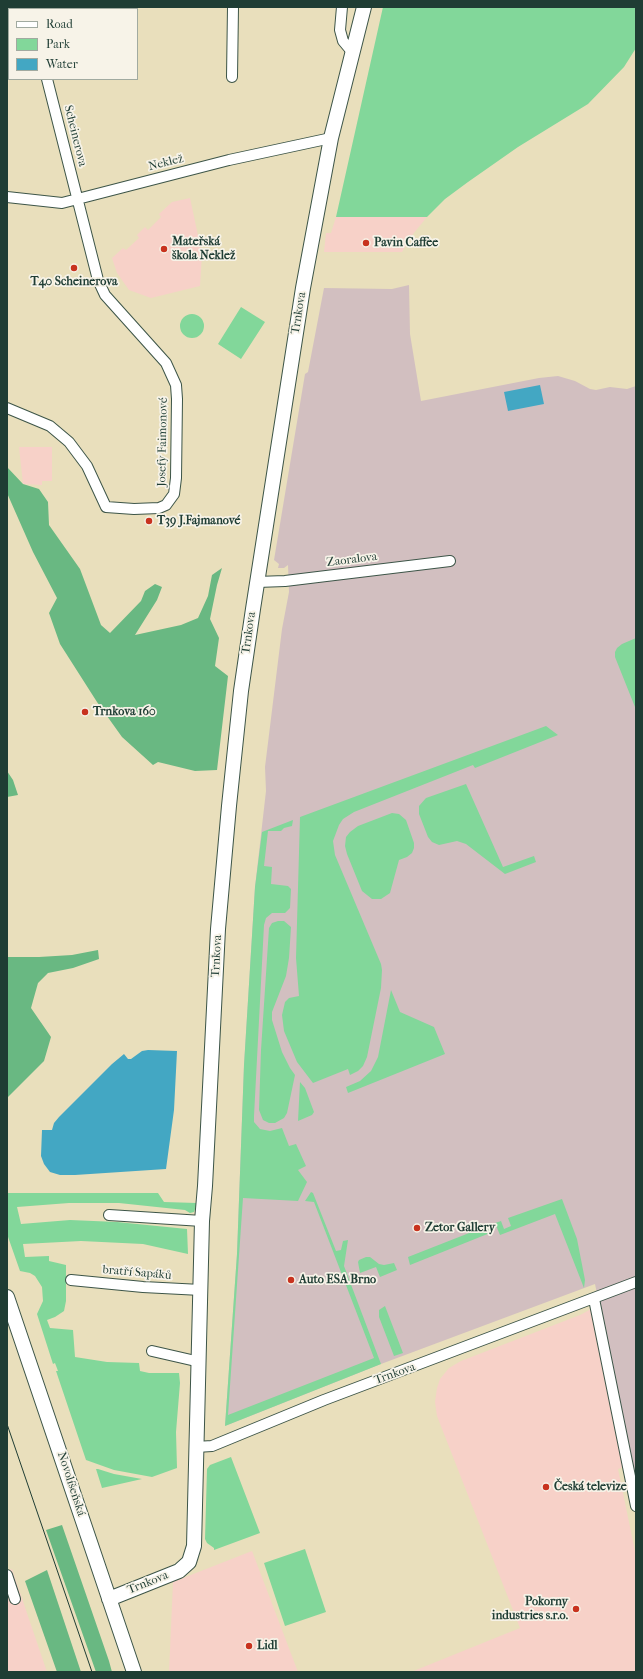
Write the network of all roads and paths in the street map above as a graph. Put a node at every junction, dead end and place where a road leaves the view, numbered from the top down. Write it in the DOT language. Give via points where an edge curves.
graph roads {
  1 [pos="233,7"];
  2 [pos="342,7"];
  3 [pos="364,7"];
  4 [pos="353,53"];
  5 [pos="232,77"];
  6 [pos="47,80"];
  7 [pos="331,138"];
  8 [pos="7,197"];
  9 [pos="78,199"];
  10 [pos="7,408"];
  11 [pos="450,561"];
  12 [pos="257,582"];
  13 [pos="109,1215"];
  14 [pos="202,1221"];
  15 [pos="71,1280"];
  16 [pos="636,1282"];
  17 [pos="201,1290"];
  18 [pos="7,1297"];
  19 [pos="594,1299"];
  20 [pos="152,1351"];
  21 [pos="200,1362"];
  22 [pos="196,1447"];
  23 [pos="633,1471"];
  24 [pos="636,1506"];
  25 [pos="7,1575"];
  26 [pos="109,1599"];
  27 [pos="15,1600"];
  28 [pos="134,1672"];
  1 -- 5 [label="street"];
  2 -- 4 [label="street" via="340,30 343,41"];
  3 -- 4 [label="street, Trnkova"];
  4 -- 7 [label="street, Trnkova"];
  6 -- 9 [label="street, Scheinerova"];
  7 -- 9 [label="street, Neklež" via="229,160"];
  7 -- 12 [label="street, Trnkova" via="303,288"];
  8 -- 9 [label="street, Neklež" via="62,203"];
  9 -- 10 [label="street, Josefy Faimonové" via="101,288 166,363 176,385 174,494 166,505 159,508 106,507 87,466 69,442 50,426"];
  11 -- 12 [label="street, Zaoralova" via="285,581"];
  12 -- 14 [label="street, Trnkova" via="240,707 219,921"];
  13 -- 14 [label="street"];
  14 -- 17 [label="street, Trnkova"];
  15 -- 17 [label="street, bratří Sapáků"];
  16 -- 19 [label="street, Trnkova"];
  17 -- 21 [label="street, Trnkova"];
  18 -- 26 [label="street, Novolíšeňská"];
  19 -- 22 [label="street, Trnkova" via="324,1400 212,1446"];
  19 -- 23 [label="street"];
  20 -- 21 [label="street"];
  21 -- 22 [label="street, Trnkova"];
  22 -- 26 [label="street, Trnkova" via="195,1542 189,1562 178,1571"];
  23 -- 24 [label="street"];
  25 -- 27 [label="street"];
  26 -- 28 [label="street, Novolíšeňská"];
}
